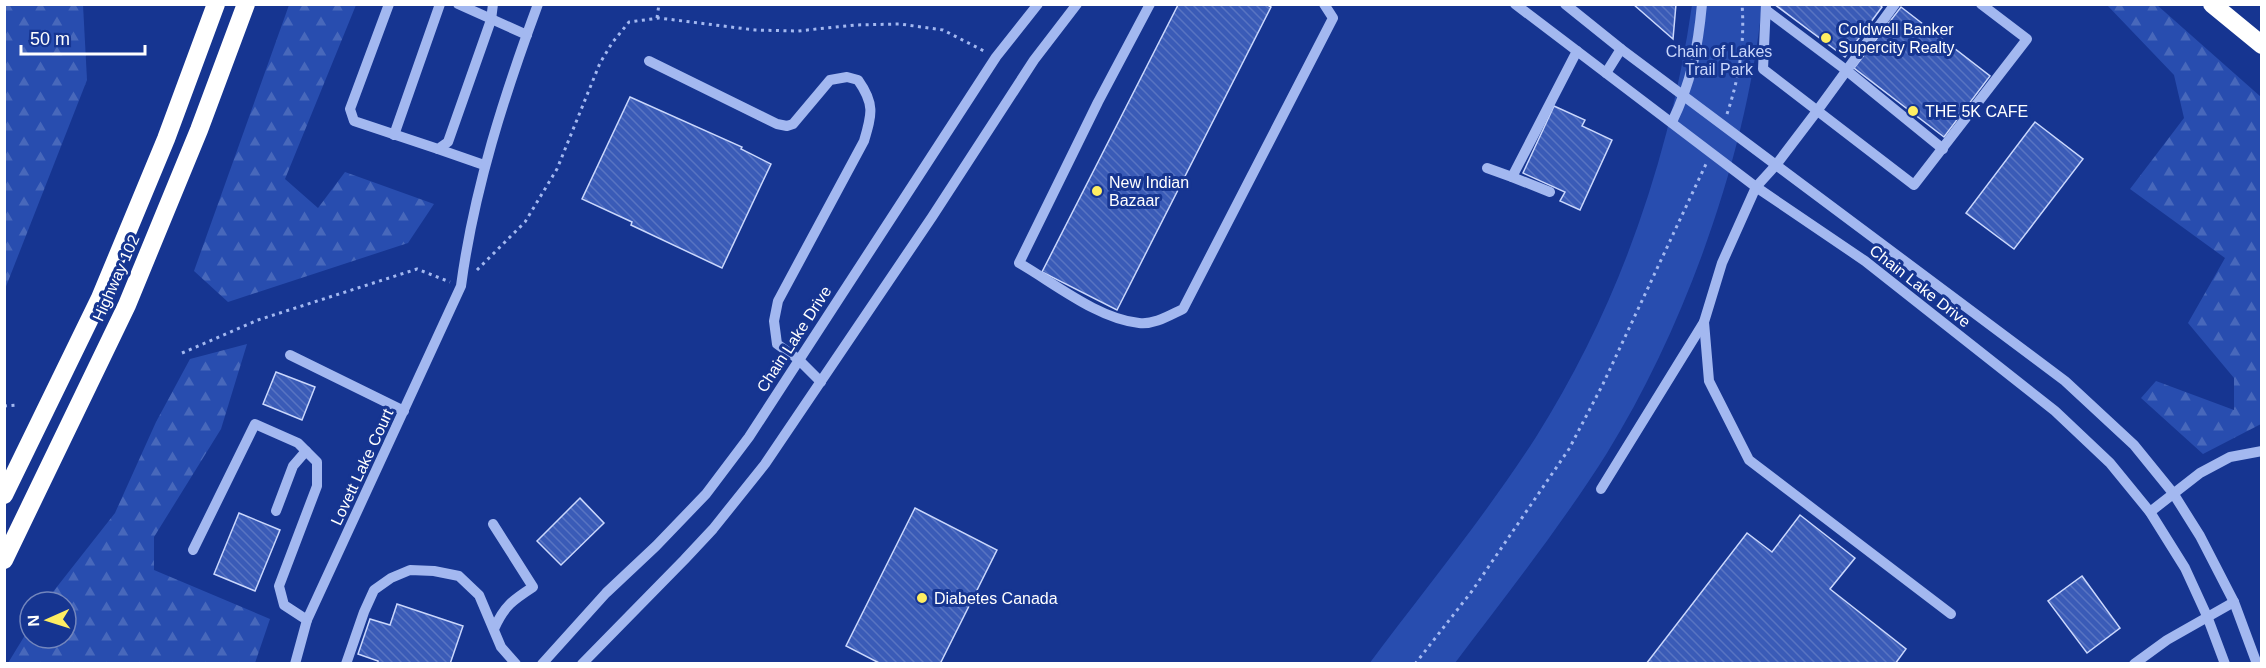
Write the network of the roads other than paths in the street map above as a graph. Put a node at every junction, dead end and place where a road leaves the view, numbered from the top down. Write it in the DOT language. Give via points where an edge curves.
graph roads {
  1 [pos="208,4"];
  2 [pos="216,4"];
  3 [pos="246,4"];
  4 [pos="389,4"];
  5 [pos="440,4"];
  6 [pos="458,4"];
  7 [pos="493,4"];
  8 [pos="538,4"];
  9 [pos="1038,4"];
  10 [pos="1077,4"];
  11 [pos="1150,4"];
  12 [pos="1324,4"];
  13 [pos="1515,4"];
  14 [pos="1564,4"];
  15 [pos="1702,4"];
  16 [pos="1895,4"];
  17 [pos="1981,4"];
  18 [pos="2212,4"];
  19 [pos="1766,7"];
  20 [pos="491,20"];
  21 [pos="204,34"];
  22 [pos="527,35"];
  23 [pos="2262,45"];
  24 [pos="1621,49"];
  25 [pos="1576,51"];
  26 [pos="649,61"];
  27 [pos="1846,70"];
  28 [pos="1606,73"];
  29 [pos="1685,96"];
  30 [pos="1817,111"];
  31 [pos="1672,122"];
  32 [pos="394,135"];
  33 [pos="438,149"];
  34 [pos="1943,149"];
  35 [pos="484,165"];
  36 [pos="1776,165"];
  37 [pos="1487,168"];
  38 [pos="1512,177"];
  39 [pos="1756,187"];
  40 [pos="1550,192"];
  41 [pos="1704,321"];
  42 [pos="290,355"];
  43 [pos="798,359"];
  44 [pos="821,382"];
  45 [pos="404,411"];
  46 [pos="2262,451"];
  47 [pos="306,452"];
  48 [pos="1601,489"];
  49 [pos="2173,493"];
  50 [pos="4,495"];
  51 [pos="276,511"];
  52 [pos="2150,512"];
  53 [pos="493,524"];
  54 [pos="193,550"];
  55 [pos="4,560"];
  56 [pos="2234,602"];
  57 [pos="1950,614"];
  58 [pos="2207,616"];
  59 [pos="307,620"];
  60 [pos="494,629"];
  61 [pos="295,663"];
  62 [pos="346,663"];
  63 [pos="516,663"];
  64 [pos="543,663"];
  65 [pos="582,663"];
  66 [pos="2134,663"];
  67 [pos="2225,663"];
  68 [pos="2257,663"];
  1 -- 21 [label="highway"];
  2 -- 21 [label="highway, Highway 102"];
  3 -- 55 [label="highway, Highway 102" via="127,305"];
  4 -- 32 [label="street" via="350,108 354,121"];
  5 -- 32 [label="street"];
  6 -- 20 [label="street"];
  7 -- 20 [label="street"];
  8 -- 22 [label="street, Lovett Lake Court"];
  9 -- 43 [label="street, Chain Lake Drive" via="996,57"];
  10 -- 44 [label="street" via="1034,60"];
  11 -- 12 [label="street" via="1019,263 1102,313 1140,323 1156,321 1183,309 1334,18"];
  13 -- 25 [label="street, Chain Lake Drive"];
  14 -- 24 [label="street, Chain Lake Drive"];
  15 -- 29 [label="street" via="1695,62"];
  16 -- 27 [label="street"];
  17 -- 34 [label="street" via="2027,39"];
  18 -- 23 [label="highway"];
  19 -- 27 [label="street"];
  19 -- 30 [label="street" via="1763,69"];
  20 -- 22 [label="street"];
  20 -- 33 [label="street" via="448,142"];
  21 -- 50 [label="highway, Highway 102" via="166,139 100,298"];
  22 -- 35 [label="street, Lovett Lake Court"];
  24 -- 28 [label="street"];
  24 -- 29 [label="street, Chain Lake Drive"];
  25 -- 28 [label="street, Chain Lake Drive"];
  25 -- 38 [label="street"];
  26 -- 43 [label="street" via="787,126 793,124 830,80 858,80 867,92 872,104 864,141 778,301 774,321 777,344"];
  27 -- 30 [label="street"];
  27 -- 34 [label="street"];
  28 -- 31 [label="street, Chain Lake Drive"];
  29 -- 31 [label="street"];
  29 -- 36 [label="street, Chain Lake Drive"];
  30 -- 34 [label="street" via="1914,185"];
  30 -- 36 [label="street"];
  31 -- 39 [label="street, Chain Lake Drive"];
  32 -- 33 [label="street"];
  33 -- 35 [label="street"];
  35 -- 45 [label="street, Lovett Lake Court" via="461,286"];
  36 -- 39 [label="street"];
  36 -- 49 [label="street, Chain Lake Drive" via="2065,381 2134,445"];
  37 -- 38 [label="street"];
  38 -- 40 [label="street"];
  39 -- 41 [label="street" via="1722,263"];
  39 -- 52 [label="street, Chain Lake Drive" via="1865,261 2055,411 2110,463"];
  41 -- 48 [label="street"];
  41 -- 57 [label="street" via="1709,381 1749,460"];
  42 -- 45 [label="street"];
  43 -- 44 [label="street"];
  43 -- 64 [label="street, Chain Lake Drive" via="749,437 706,494 606,593"];
  44 -- 65 [label="street" via="765,464 713,529"];
  45 -- 59 [label="street, Lovett Lake Court"];
  46 -- 49 [label="street" via="2230,457"];
  47 -- 51 [label="street" via="293,466"];
  47 -- 54 [label="street" via="298,443 255,424"];
  47 -- 59 [label="street" via="317,462 318,486 279,586 284,605"];
  49 -- 52 [label="street"];
  49 -- 56 [label="street, Chain Lake Drive"];
  52 -- 58 [label="street, Chain Lake Drive" via="2185,568"];
  53 -- 60 [label="street" via="533,586 501,612"];
  56 -- 58 [label="street"];
  56 -- 68 [label="street, Chain Lake Drive"];
  58 -- 66 [label="street"];
  58 -- 67 [label="street, Chain Lake Drive"];
  59 -- 61 [label="street, Lovett Lake Court"];
  60 -- 62 [label="street" via="479,595 459,576 411,570 374,590"];
  60 -- 63 [label="street" via="501,647"];
}
